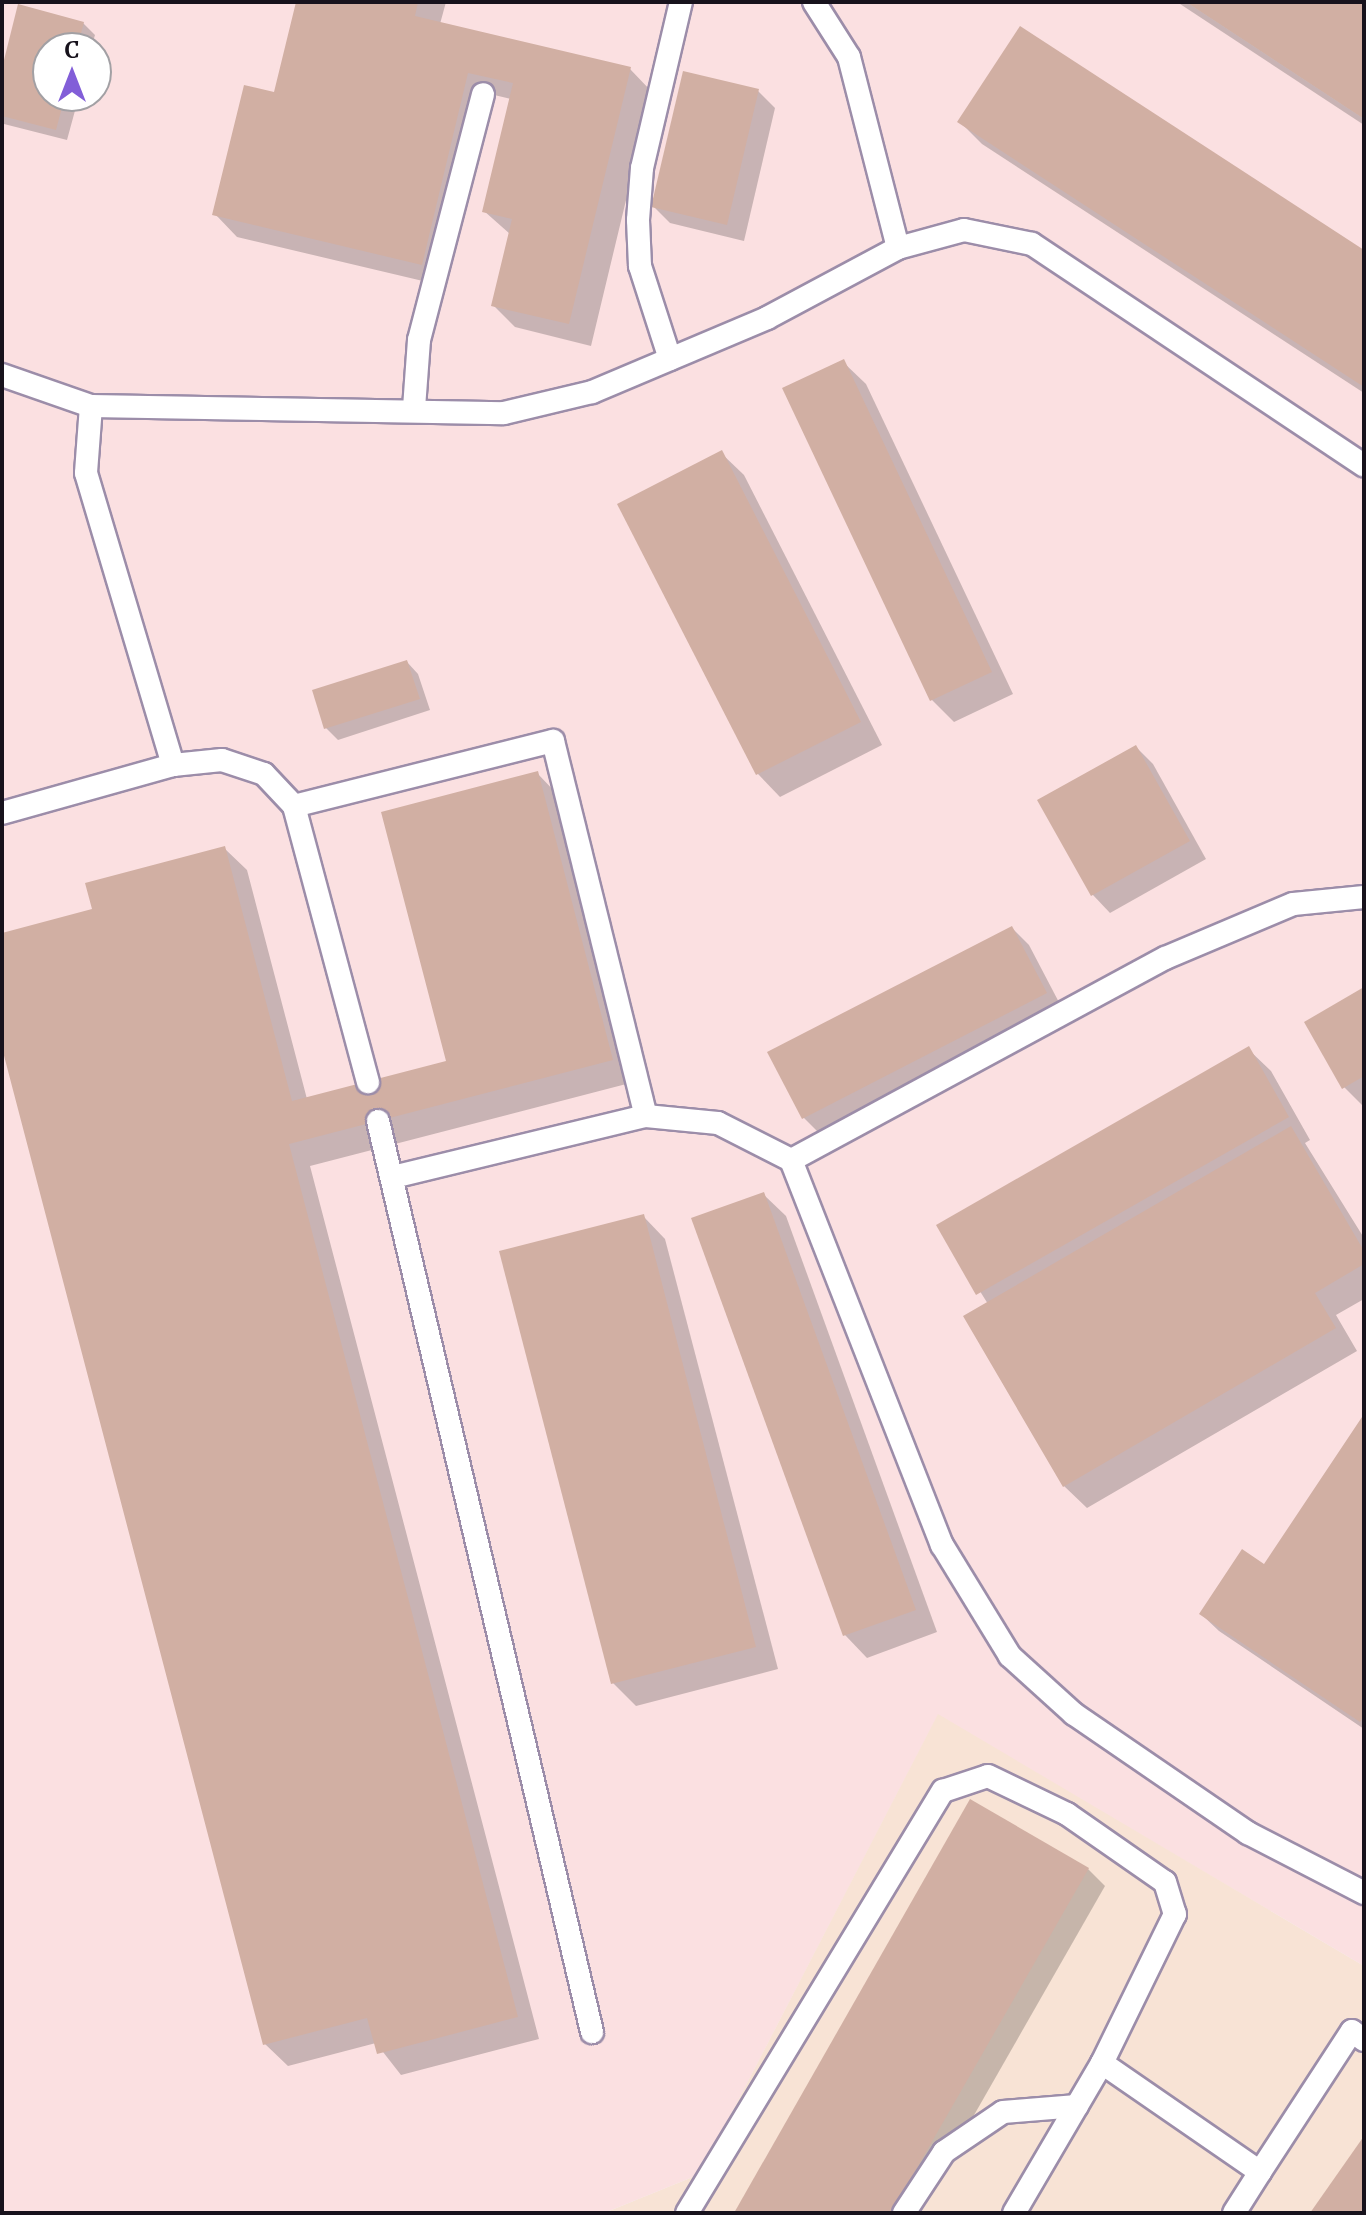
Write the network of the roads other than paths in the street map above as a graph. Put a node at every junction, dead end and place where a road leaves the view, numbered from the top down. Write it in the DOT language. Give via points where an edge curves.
graph roads {
  1 [pos="681,2"];
  2 [pos="814,2"];
  3 [pos="483,94"];
  4 [pos="898,248"];
  5 [pos="670,359"];
  6 [pos="2,375"];
  7 [pos="91,406"];
  8 [pos="414,408"];
  9 [pos="1364,465"];
  10 [pos="173,765"];
  11 [pos="294,806"];
  12 [pos="2,813"];
  13 [pos="1364,897"];
  14 [pos="368,1082"];
  15 [pos="646,1116"];
  16 [pos="378,1121"];
  17 [pos="791,1160"];
  18 [pos="393,1177"];
  19 [pos="1364,1893"];
  20 [pos="592,2032"];
  21 [pos="1364,2040"];
  22 [pos="1102,2063"];
  23 [pos="1077,2106"];
  24 [pos="1260,2172"];
  25 [pos="687,2213"];
  26 [pos="904,2213"];
  27 [pos="1014,2213"];
  28 [pos="1234,2213"];
  1 -- 5 [label="lane" via="642,168 638,220 640,266"];
  2 -- 4 [label="lane" via="849,57"];
  3 -- 8 [label="lane" via="419,340"];
  4 -- 5 [label="lane" via="767,318"];
  4 -- 9 [label="lane" via="964,230 1032,244"];
  5 -- 8 [label="lane" via="592,392 504,413"];
  6 -- 7 [label="lane"];
  7 -- 8 [label="lane"];
  7 -- 10 [label="lane" via="86,473"];
  10 -- 11 [label="lane" via="222,760 264,774"];
  10 -- 12 [label="lane"];
  11 -- 14 [label="lane"];
  11 -- 15 [label="lane" via="553,741"];
  13 -- 17 [label="lane" via="1293,904 1165,958"];
  15 -- 17 [label="lane" via="718,1123"];
  15 -- 18 [label="lane"];
  16 -- 18 [label="lane"];
  17 -- 19 [label="lane" via="942,1545 1010,1656 1074,1714 1248,1833"];
  18 -- 20 [label="lane"];
  21 -- 24 [label="lane" via="1352,2031"];
  22 -- 23 [label="lane"];
  22 -- 24 [label="lane"];
  22 -- 25 [label="lane" via="1175,1914 1165,1882 1067,1814 988,1776 943,1791"];
  23 -- 26 [label="lane" via="1003,2112 944,2152"];
  23 -- 27 [label="lane"];
  24 -- 28 [label="lane"];
}
